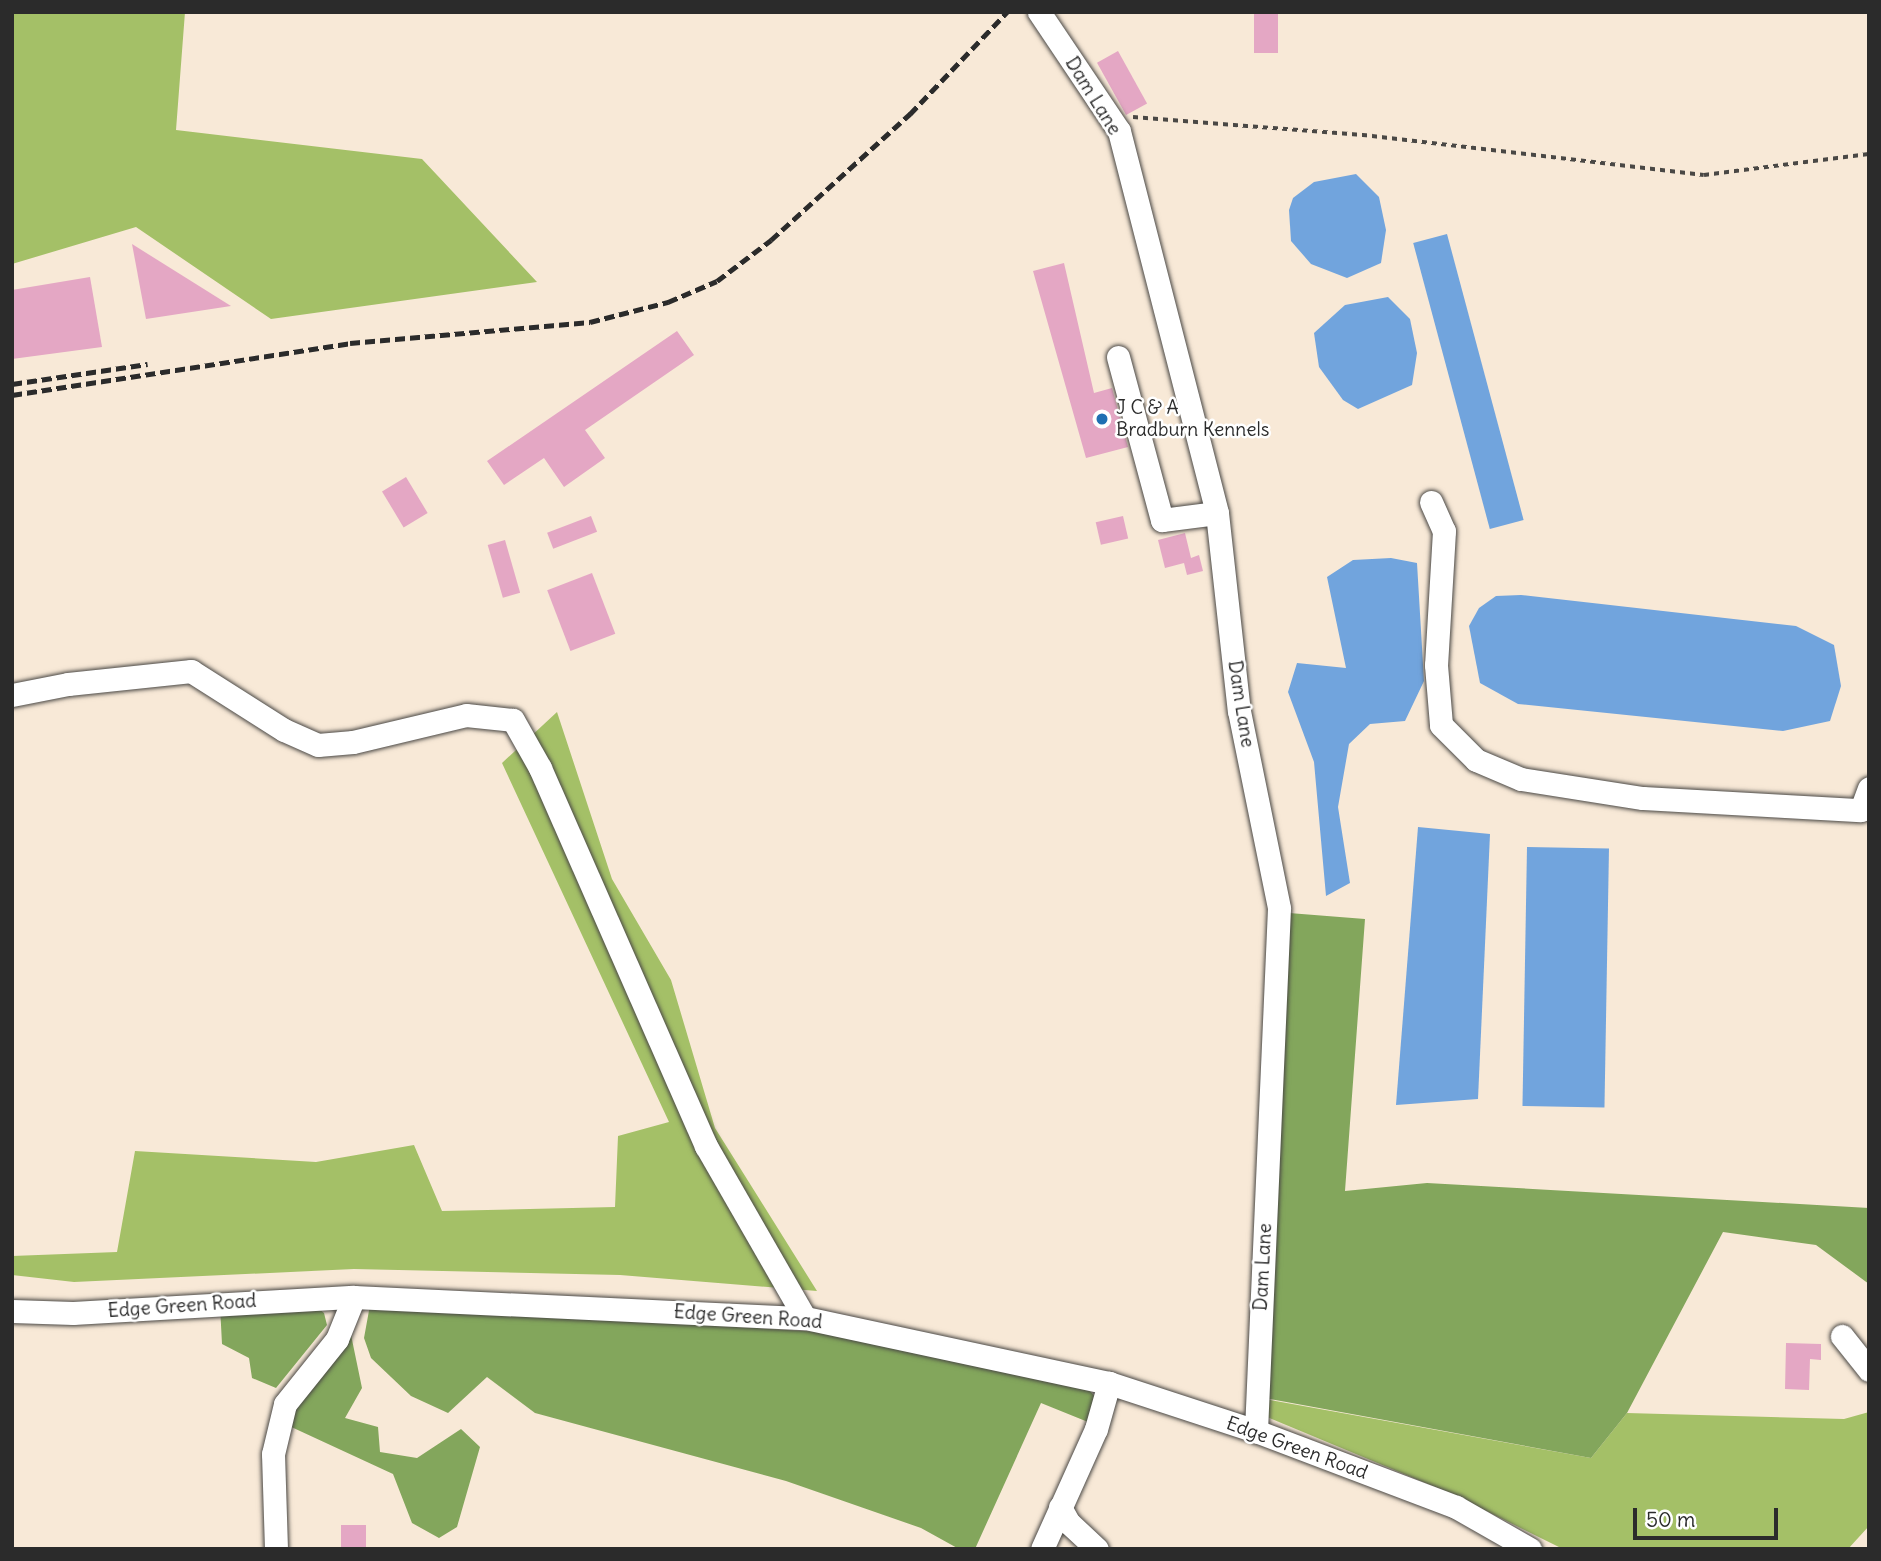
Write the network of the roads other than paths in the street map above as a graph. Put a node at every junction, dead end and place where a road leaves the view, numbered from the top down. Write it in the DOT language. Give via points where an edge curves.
graph roads {
  1 [pos="1039,12"];
  2 [pos="1118,357"];
  3 [pos="1431,502"];
  4 [pos="1217,513"];
  5 [pos="12,695"];
  6 [pos="1869,788"];
  7 [pos="354,1297"];
  8 [pos="12,1311"];
  9 [pos="805,1318"];
  10 [pos="1842,1336"];
  11 [pos="1869,1370"];
  12 [pos="1109,1383"];
  13 [pos="1256,1431"];
  14 [pos="1060,1507"];
  15 [pos="276,1549"];
  16 [pos="1042,1549"];
  17 [pos="1097,1549"];
  18 [pos="1530,1549"];
  1 -- 4 [label="street, Dam Lane" via="1119,131"];
  2 -- 4 [label="street" via="1163,520"];
  3 -- 6 [label="street" via="1444,531 1436,665 1441,725 1476,760 1521,779 1643,798 1861,810"];
  4 -- 13 [label="street, Dam Lane" via="1239,711 1279,908"];
  5 -- 9 [label="street" via="191,671 284,730 318,746 466,715 513,720 540,768 706,1146"];
  7 -- 8 [label="street, Edge Green Road" via="73,1313"];
  7 -- 9 [label="street, Edge Green Road"];
  7 -- 15 [label="street" via="337,1339 285,1404 273,1454"];
  9 -- 12 [label="street, Edge Green Road"];
  10 -- 11 [label="street"];
  12 -- 13 [label="street, Edge Green Road"];
  12 -- 14 [label="street" via="1096,1429"];
  13 -- 18 [label="street, Edge Green Road" via="1456,1507"];
  14 -- 16 [label="street"];
  14 -- 17 [label="street" via="1069,1523"];
}
